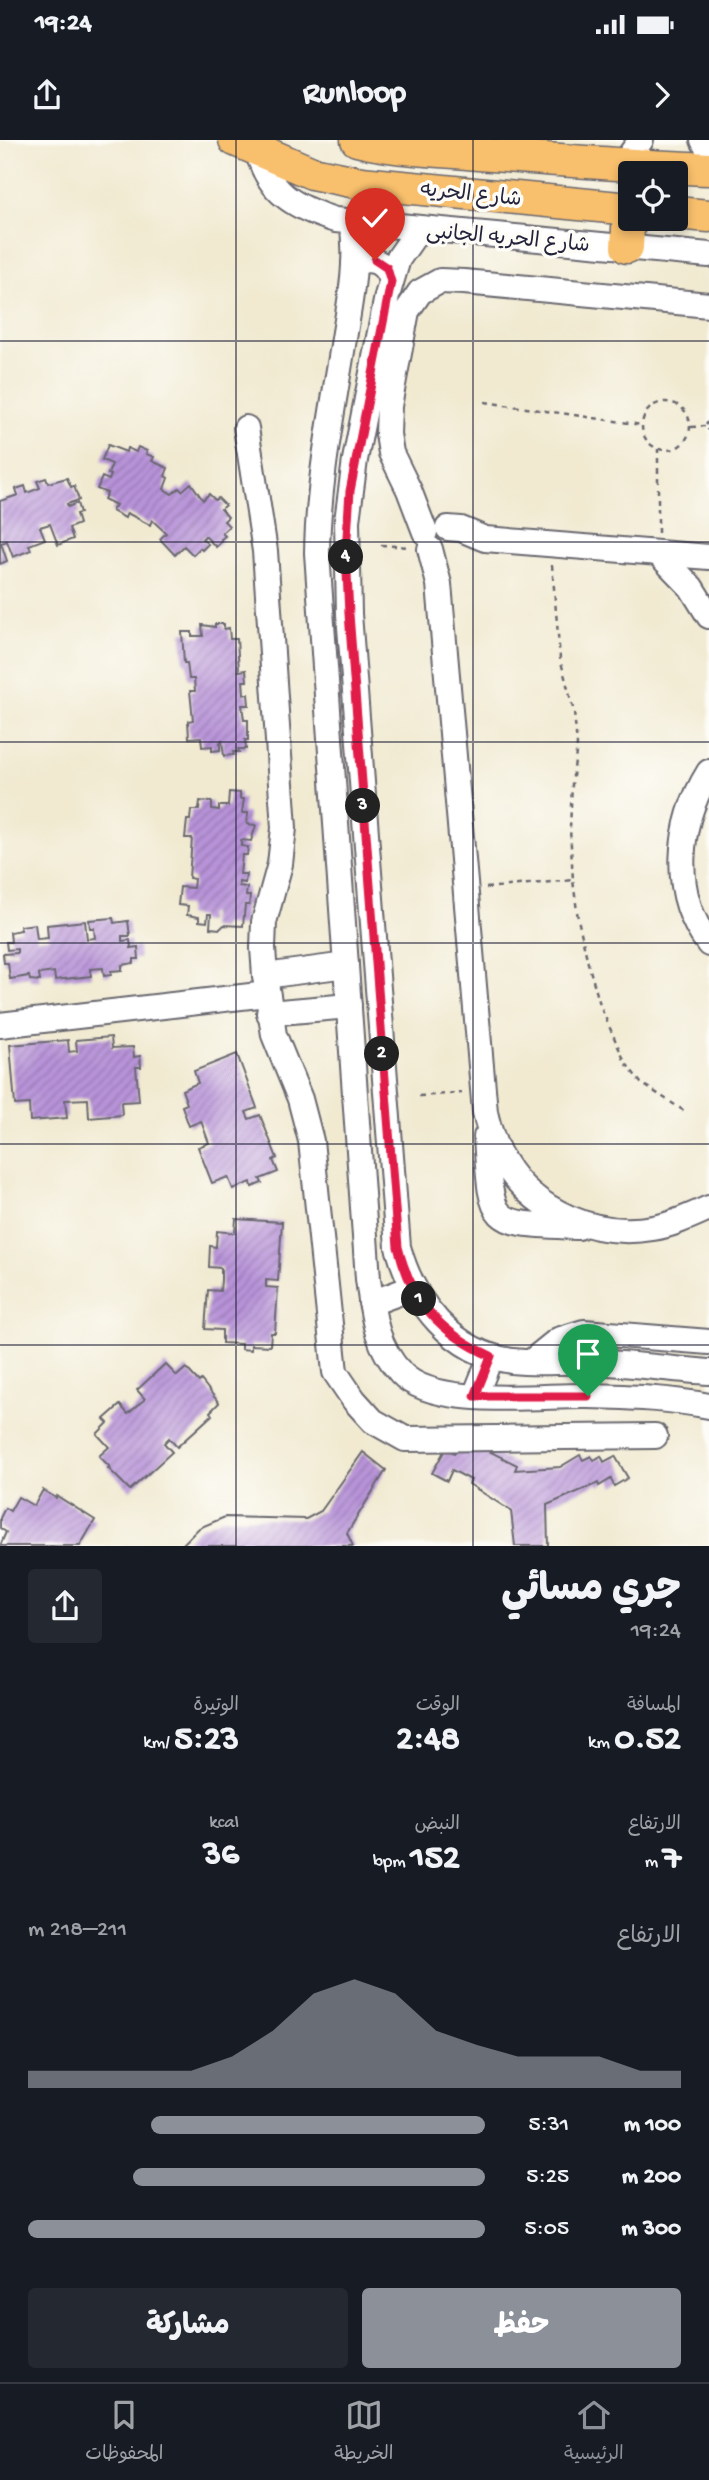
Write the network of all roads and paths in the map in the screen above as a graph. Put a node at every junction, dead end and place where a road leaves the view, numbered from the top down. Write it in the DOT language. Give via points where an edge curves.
graph roads {
  1 [pos="357,140"];
  2 [pos="641,140"];
  3 [pos="703,140"];
  4 [pos="246,145"];
  5 [pos="709,151"];
  6 [pos="463,152"];
  7 [pos="626,161"];
  8 [pos="618,166"];
  9 [pos="688,168"];
  10 [pos="709,169"];
  11 [pos="463,192"];
  12 [pos="618,208"];
  13 [pos="688,214"];
  14 [pos="709,216"];
  15 [pos="352,223"];
  16 [pos="419,229"];
  17 [pos="628,231"];
  18 [pos="627,247"];
  19 [pos="709,255"];
  20 [pos="354,264"];
  21 [pos="391,282"];
  22 [pos="709,305"];
  23 [pos="485,402"];
  24 [pos="709,421"];
  25 [pos="642,425"];
  26 [pos="705,426"];
  27 [pos="691,427"];
  28 [pos="246,428"];
  29 [pos="709,430"];
  30 [pos="658,449"];
  31 [pos="440,538"];
  32 [pos="550,544"];
  33 [pos="381,545"];
  34 [pos="658,553"];
  35 [pos="709,557"];
  36 [pos="707,607"];
  37 [pos="709,772"];
  38 [pos="573,880"];
  39 [pos="465,890"];
  40 [pos="709,944"];
  41 [pos="346,965"];
  42 [pos="267,994"];
  43 [pos="349,1006"];
  44 [pos="0,1024"];
  45 [pos="419,1096"];
  46 [pos="484,1101"];
  47 [pos="686,1112"];
  48 [pos="528,1191"];
  49 [pos="490,1194"];
  50 [pos="709,1209"];
  51 [pos="523,1224"];
  52 [pos="604,1228"];
  53 [pos="412,1288"];
  54 [pos="371,1303"];
  55 [pos="709,1342"];
  56 [pos="491,1356"];
  57 [pos="532,1361"];
  58 [pos="709,1372"];
  59 [pos="475,1396"];
  60 [pos="709,1406"];
  61 [pos="655,1436"];
  1 -- 6 [label="main road, شارع الحريه"];
  2 -- 7 [label="street"];
  3 -- 5 [label="street"];
  4 -- 11 [label="main road, شارع الحريه" via="312,173 361,183"];
  4 -- 15 [label="street, شارع الحريه الجانبى" via="271,184 288,199 318,215"];
  6 -- 8 [label="main road, شارع الحريه"];
  6 -- 11 [label="main road" via="450,167 450,178"];
  9 -- 10 [label="main road, شارع الحريه"];
  11 -- 12 [label="main road, شارع الحريه"];
  13 -- 14 [label="main road"];
  15 -- 16 [label="street, شارع الحريه الجانبى"];
  15 -- 20 [label="street"];
  16 -- 18 [label="street, شارع الحريه الجانبى"];
  16 -- 21 [label="street" via="398,259"];
  17 -- 18 [label="main road"];
  18 -- 19 [label="street, شارع الحريه الجانبى"];
  20 -- 21 [label="street" via="375,260 387,268"];
  20 -- 41 [label="street" via="320,492 317,553"];
  21 -- 53 [label="street" via="353,470 346,552 396,1226"];
  22 -- 31 [label="street" via="464,282 440,281 420,292 407,311 388,406 388,434 391,453 409,490 421,499"];
  23 -- 25 [label="path"];
  24 -- 26 [label="path"];
  25 -- 27 [label="path" via="648,410 663,401 686,411"];
  25 -- 30 [label="path" via="646,440"];
  26 -- 27 [label="path"];
  26 -- 29 [label="path"];
  27 -- 30 [label="path" via="676,449"];
  28 -- 42 [label="street" via="265,551 284,828 280,864 264,922"];
  30 -- 34 [label="path"];
  31 -- 32 [label="street" via="461,529 485,538"];
  31 -- 33 [label="path"];
  31 -- 39 [label="street" via="439,584"];
  32 -- 34 [label="street"];
  32 -- 38 [label="path" via="560,658 577,745 570,829"];
  34 -- 35 [label="street"];
  34 -- 36 [label="street"];
  37 -- 40 [label="street" via="688,814 681,854 686,895"];
  38 -- 39 [label="path"];
  38 -- 47 [label="path" via="601,1008 625,1062 641,1083"];
  39 -- 46 [label="street"];
  41 -- 42 [label="street"];
  41 -- 43 [label="street"];
  42 -- 43 [label="street"];
  42 -- 44 [label="street"];
  42 -- 61 [label="street" via="277,1045 311,1141 335,1372 354,1400 373,1420 405,1439"];
  43 -- 54 [label="street"];
  45 -- 46 [label="path"];
  46 -- 48 [label="street" via="498,1150"];
  46 -- 49 [label="street"];
  48 -- 49 [label="street"];
  48 -- 51 [label="street"];
  48 -- 52 [label="street" via="568,1217"];
  49 -- 51 [label="street" via="500,1216"];
  50 -- 52 [label="street" via="652,1228"];
  51 -- 52 [label="street"];
  53 -- 54 [label="street"];
  53 -- 56 [label="street" via="445,1329"];
  54 -- 59 [label="street" via="374,1326 402,1375 424,1388"];
  55 -- 57 [label="street" via="584,1332 558,1340"];
  56 -- 57 [label="street"];
  56 -- 59 [label="street"];
  57 -- 58 [label="street"];
  59 -- 60 [label="street" via="588,1396"];
}
